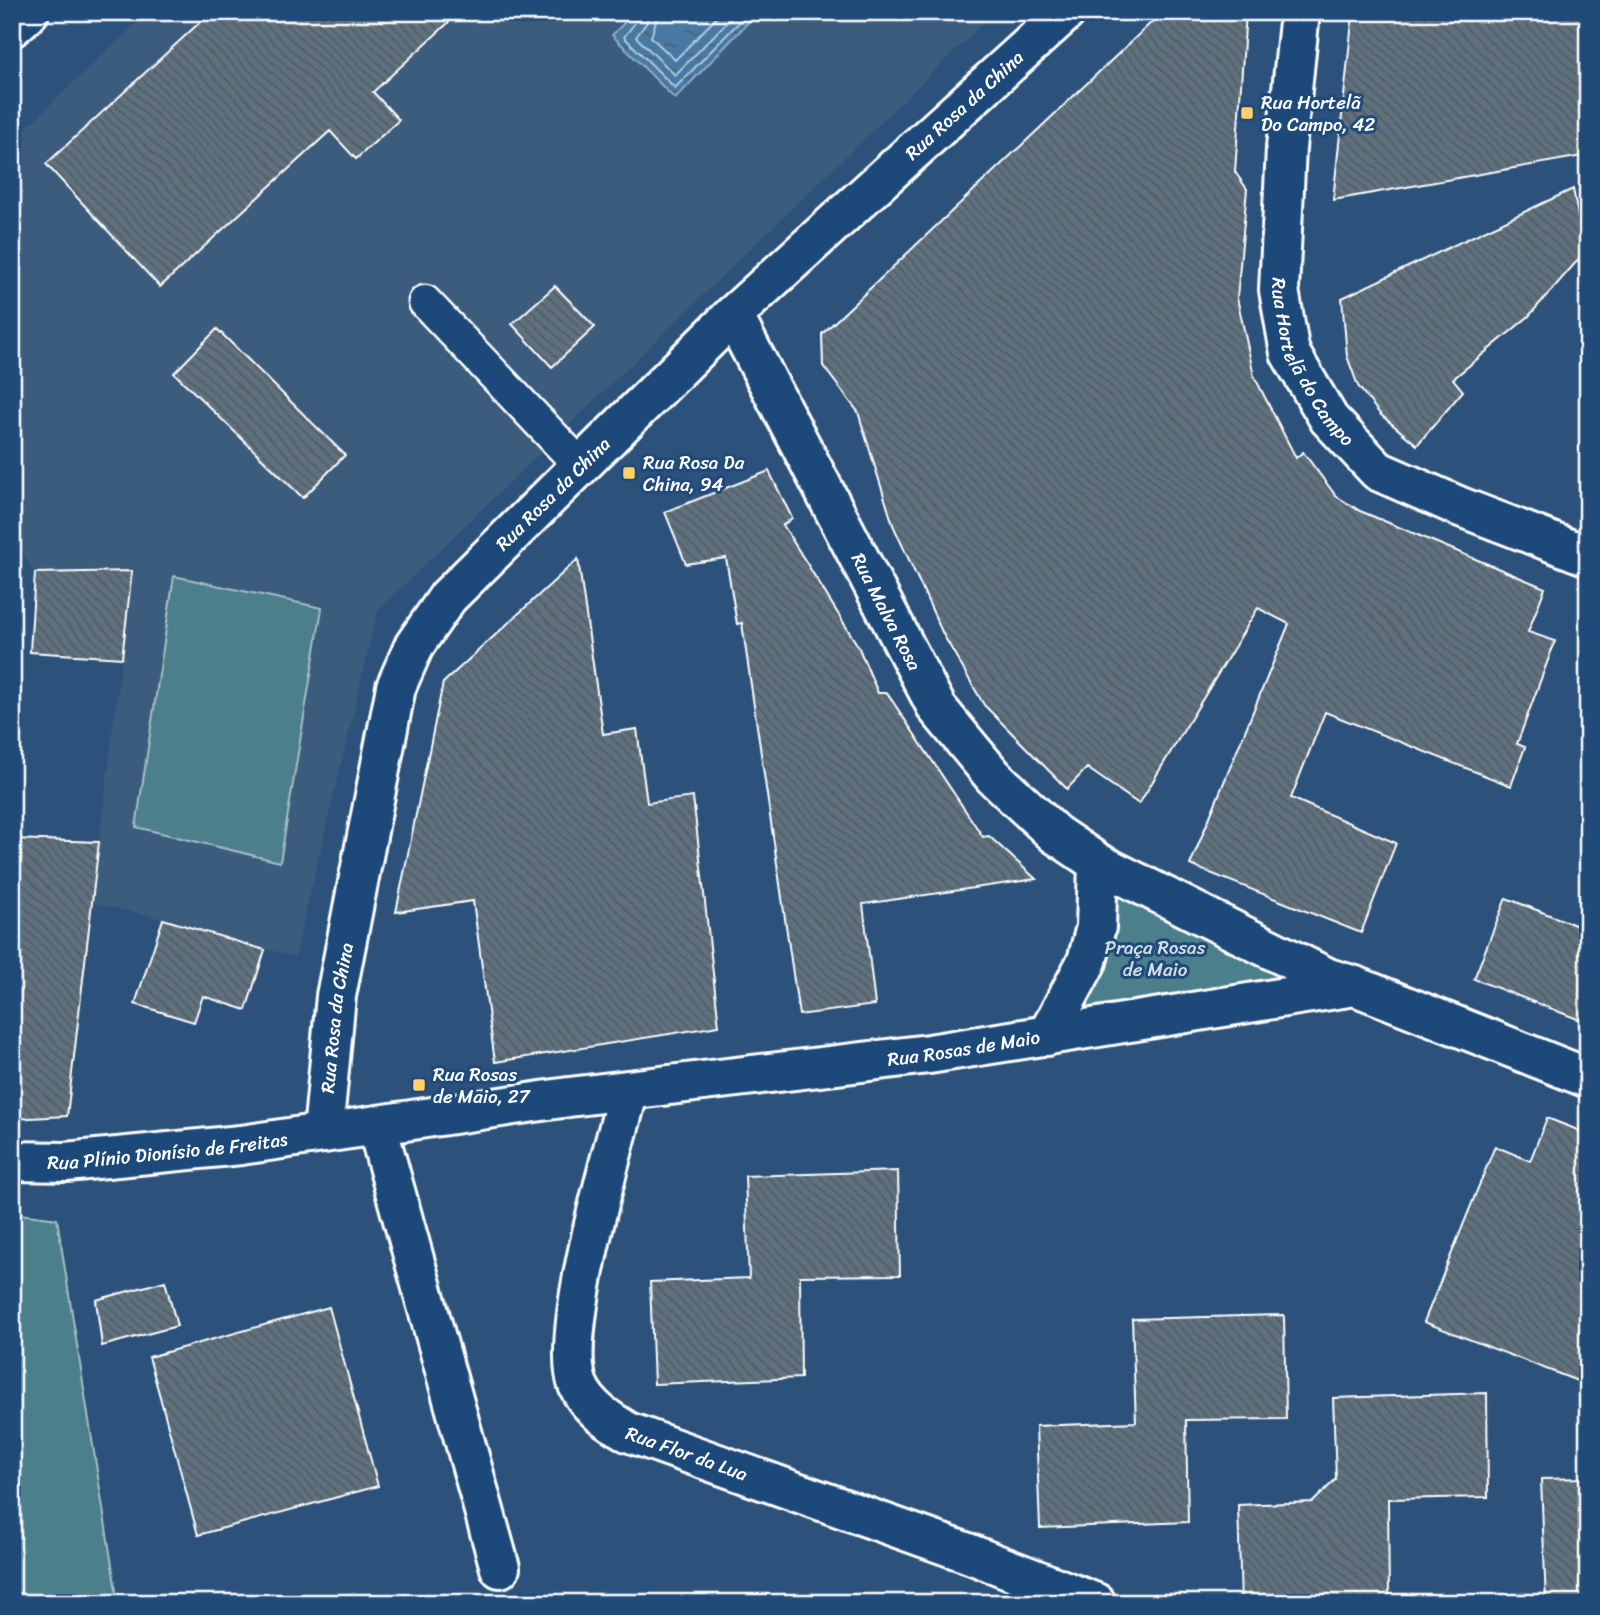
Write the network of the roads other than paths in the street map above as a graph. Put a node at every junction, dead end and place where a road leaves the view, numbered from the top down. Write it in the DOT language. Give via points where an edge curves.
graph roads {
  1 [pos="29,12"];
  2 [pos="1066,12"];
  3 [pos="1300,12"];
  4 [pos="12,27"];
  5 [pos="425,302"];
  6 [pos="733,315"];
  7 [pos="580,465"];
  8 [pos="1588,556"];
  9 [pos="1098,863"];
  10 [pos="1355,986"];
  11 [pos="1048,1036"];
  12 [pos="1588,1077"];
  13 [pos="629,1090"];
  14 [pos="377,1126"];
  15 [pos="323,1133"];
  16 [pos="12,1161"];
  17 [pos="500,1568"];
  18 [pos="1096,1603"];
  1 -- 4 [label="street"];
  2 -- 6 [label="street, Rua Rosa da China"];
  3 -- 8 [label="street, Rua Hortelã do Campo" via="1286,148 1279,290 1290,352 1329,419 1378,471"];
  5 -- 7 [label="lane"];
  6 -- 7 [label="street, Rua Rosa da China"];
  6 -- 9 [label="street, Rua Malva Rosa" via="937,708 994,777 1055,834"];
  7 -- 15 [label="street, Rua Rosa da China" via="448,597 414,646 396,687 336,996"];
  9 -- 10 [label="street, Rua Malva Rosa" via="1328,978"];
  9 -- 11 [label="street" via="1096,927 1087,961"];
  10 -- 11 [label="street, Rua Rosas de Maio"];
  10 -- 12 [label="street"];
  11 -- 13 [label="street, Rua Rosas de Maio"];
  13 -- 14 [label="street, Rua Rosas de Maio"];
  13 -- 18 [label="street, Rua Flor da Lua" via="588,1248 574,1349 578,1384 600,1416 628,1432"];
  14 -- 15 [label="street, Rua Rosas de Maio"];
  14 -- 17 [label="street"];
  15 -- 16 [label="street, Rua Plínio Dionísio de Freitas" via="180,1152 66,1162"];
}
